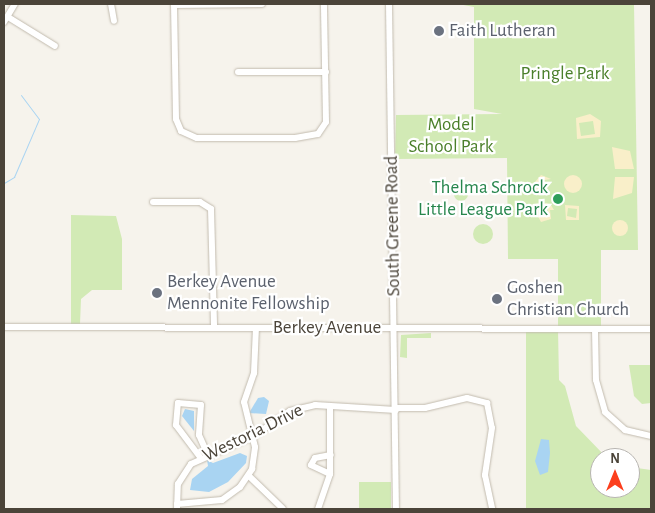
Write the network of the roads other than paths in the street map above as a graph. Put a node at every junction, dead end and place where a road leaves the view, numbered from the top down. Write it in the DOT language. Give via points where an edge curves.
graph roads {
  1 [pos="15,4"];
  2 [pos="111,4"];
  3 [pos="174,4"];
  4 [pos="262,4"];
  5 [pos="324,4"];
  6 [pos="389,4"];
  7 [pos="6,20"];
  8 [pos="114,22"];
  9 [pos="55,46"];
  10 [pos="238,72"];
  11 [pos="326,72"];
  12 [pos="153,202"];
  13 [pos="4,327"];
  14 [pos="214,327"];
  15 [pos="256,328"];
  16 [pos="395,329"];
  17 [pos="595,329"];
  18 [pos="651,329"];
  19 [pos="330,406"];
  20 [pos="396,408"];
  21 [pos="651,436"];
  22 [pos="252,437"];
  23 [pos="207,453"];
  24 [pos="331,455"];
  25 [pos="200,457"];
  26 [pos="330,474"];
  27 [pos="249,476"];
  28 [pos="177,507"];
  29 [pos="283,509"];
  30 [pos="318,509"];
  31 [pos="396,509"];
  32 [pos="492,509"];
  1 -- 7 [label="street"];
  2 -- 8 [label="street"];
  3 -- 4 [label="street"];
  3 -- 11 [label="street" via="176,120 181,132 197,138 303,138 321,132 326,122"];
  5 -- 11 [label="street"];
  6 -- 16 [label="street, South Greene Road"];
  7 -- 9 [label="street"];
  10 -- 11 [label="street"];
  12 -- 14 [label="street" via="200,202 211,209"];
  13 -- 14 [label="street, Berkey Avenue"];
  14 -- 15 [label="street, Berkey Avenue"];
  15 -- 16 [label="street, Berkey Avenue"];
  15 -- 22 [label="street" via="254,373 244,402"];
  16 -- 17 [label="street, Berkey Avenue"];
  16 -- 20 [label="street, South Greene Road"];
  17 -- 18 [label="street, Berkey Avenue"];
  17 -- 21 [label="street" via="596,380 605,412 625,430"];
  19 -- 20 [label="street, Westoria Drive"];
  19 -- 22 [label="street, Westoria Drive" via="297,409"];
  19 -- 24 [label="street"];
  20 -- 31 [label="street, South Greene Road"];
  20 -- 32 [label="street, Westoria Drive" via="430,407 467,398 487,403 492,428 485,476"];
  22 -- 23 [label="street, Westoria Drive"];
  22 -- 27 [label="street" via="256,457"];
  23 -- 25 [label="street, Westoria Drive"];
  23 -- 25 [label="street" via="199,435 201,405 178,403 176,425"];
  24 -- 26 [label="street"];
  24 -- 26 [label="street" via="315,458 311,465"];
  25 -- 28 [label="street, Westoria Drive" via="180,478"];
  26 -- 30 [label="street"];
  27 -- 28 [label="street" via="222,500"];
  27 -- 29 [label="street"];
}
